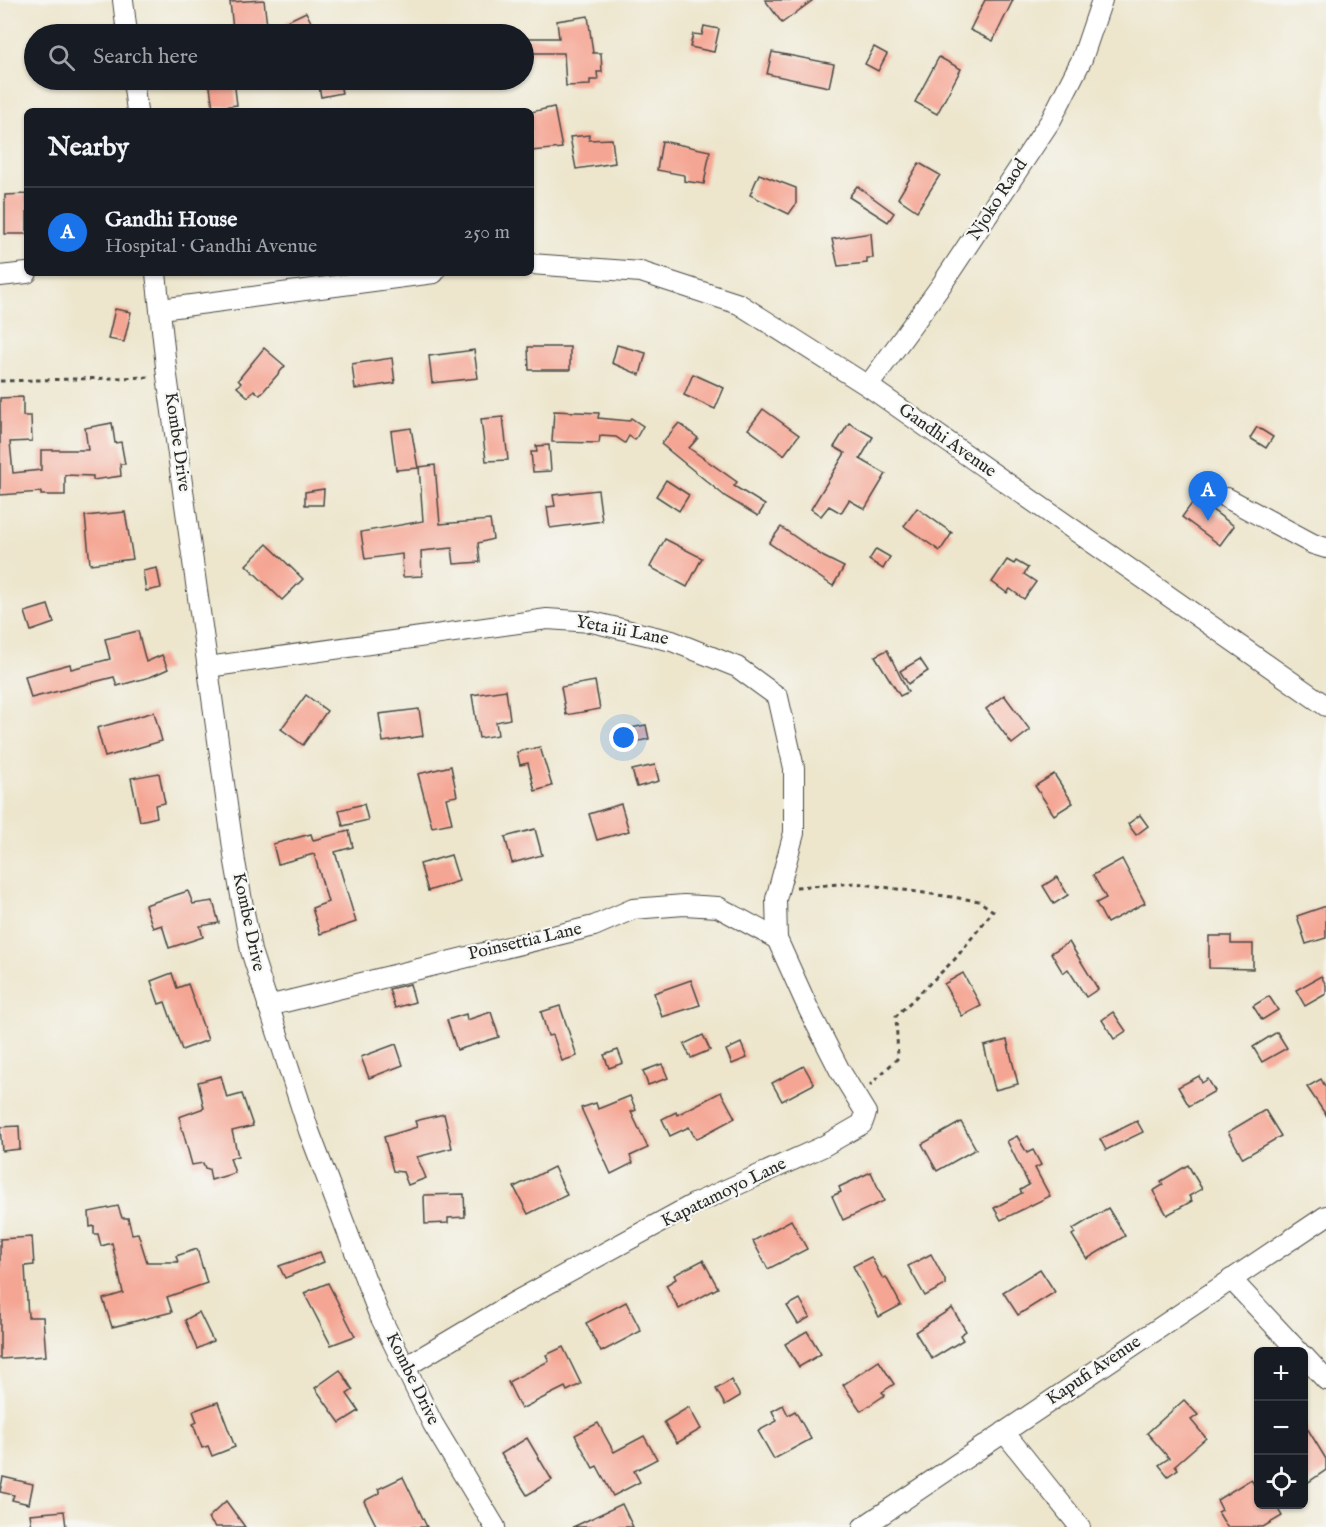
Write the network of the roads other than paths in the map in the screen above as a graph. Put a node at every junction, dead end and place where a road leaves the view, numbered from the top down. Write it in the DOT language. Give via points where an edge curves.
graph roads {
  1 [pos="123,0"];
  2 [pos="1102,0"];
  3 [pos="126,24"];
  4 [pos="134,90"];
  5 [pos="136,108"];
  6 [pos="534,264"];
  7 [pos="24,273"];
  8 [pos="0,276"];
  9 [pos="156,276"];
  10 [pos="411,276"];
  11 [pos="161,309"];
  12 [pos="868,386"];
  13 [pos="1227,498"];
  14 [pos="1326,548"];
  15 [pos="208,667"];
  16 [pos="1326,706"];
  17 [pos="777,939"];
  18 [pos="268,1006"];
  19 [pos="1326,1216"];
  20 [pos="1231,1279"];
  21 [pos="1294,1347"];
  22 [pos="1308,1360"];
  23 [pos="407,1366"];
  24 [pos="1326,1380"];
  25 [pos="1004,1432"];
  26 [pos="495,1527"];
  27 [pos="863,1527"];
  28 [pos="1080,1527"];
  1 -- 3 [label="street"];
  2 -- 12 [label="street, Njoko Raod" via="1082,59 1051,120 940,288"];
  4 -- 5 [label="street"];
  6 -- 12 [label="street, Gandhi Avenue" via="641,272 739,304"];
  7 -- 8 [label="street"];
  9 -- 11 [label="street, Kombe Drive"];
  10 -- 11 [label="street"];
  11 -- 15 [label="street, Kombe Drive"];
  12 -- 16 [label="street, Gandhi Avenue"];
  13 -- 14 [label="street"];
  15 -- 17 [label="street, Yeta iii Lane" via="547,619 592,622 672,641 737,667 778,697 794,768 794,833 776,899"];
  15 -- 18 [label="street, Kombe Drive" via="251,951"];
  17 -- 18 [label="street, Poinsettia Lane" via="718,908 684,905 633,909 594,926"];
  17 -- 23 [label="street, Kapatamoyo Lane" via="838,1069 866,1113 862,1124 822,1147 694,1204"];
  18 -- 23 [label="street, Kombe Drive" via="309,1131 378,1312"];
  19 -- 20 [label="street, Kapufi Avenue"];
  20 -- 21 [label="street"];
  20 -- 25 [label="street, Kapufi Avenue"];
  22 -- 24 [label="street"];
  23 -- 26 [label="street, Kombe Drive" via="433,1424"];
  25 -- 27 [label="street, Kapufi Avenue"];
  25 -- 28 [label="street"];
}
